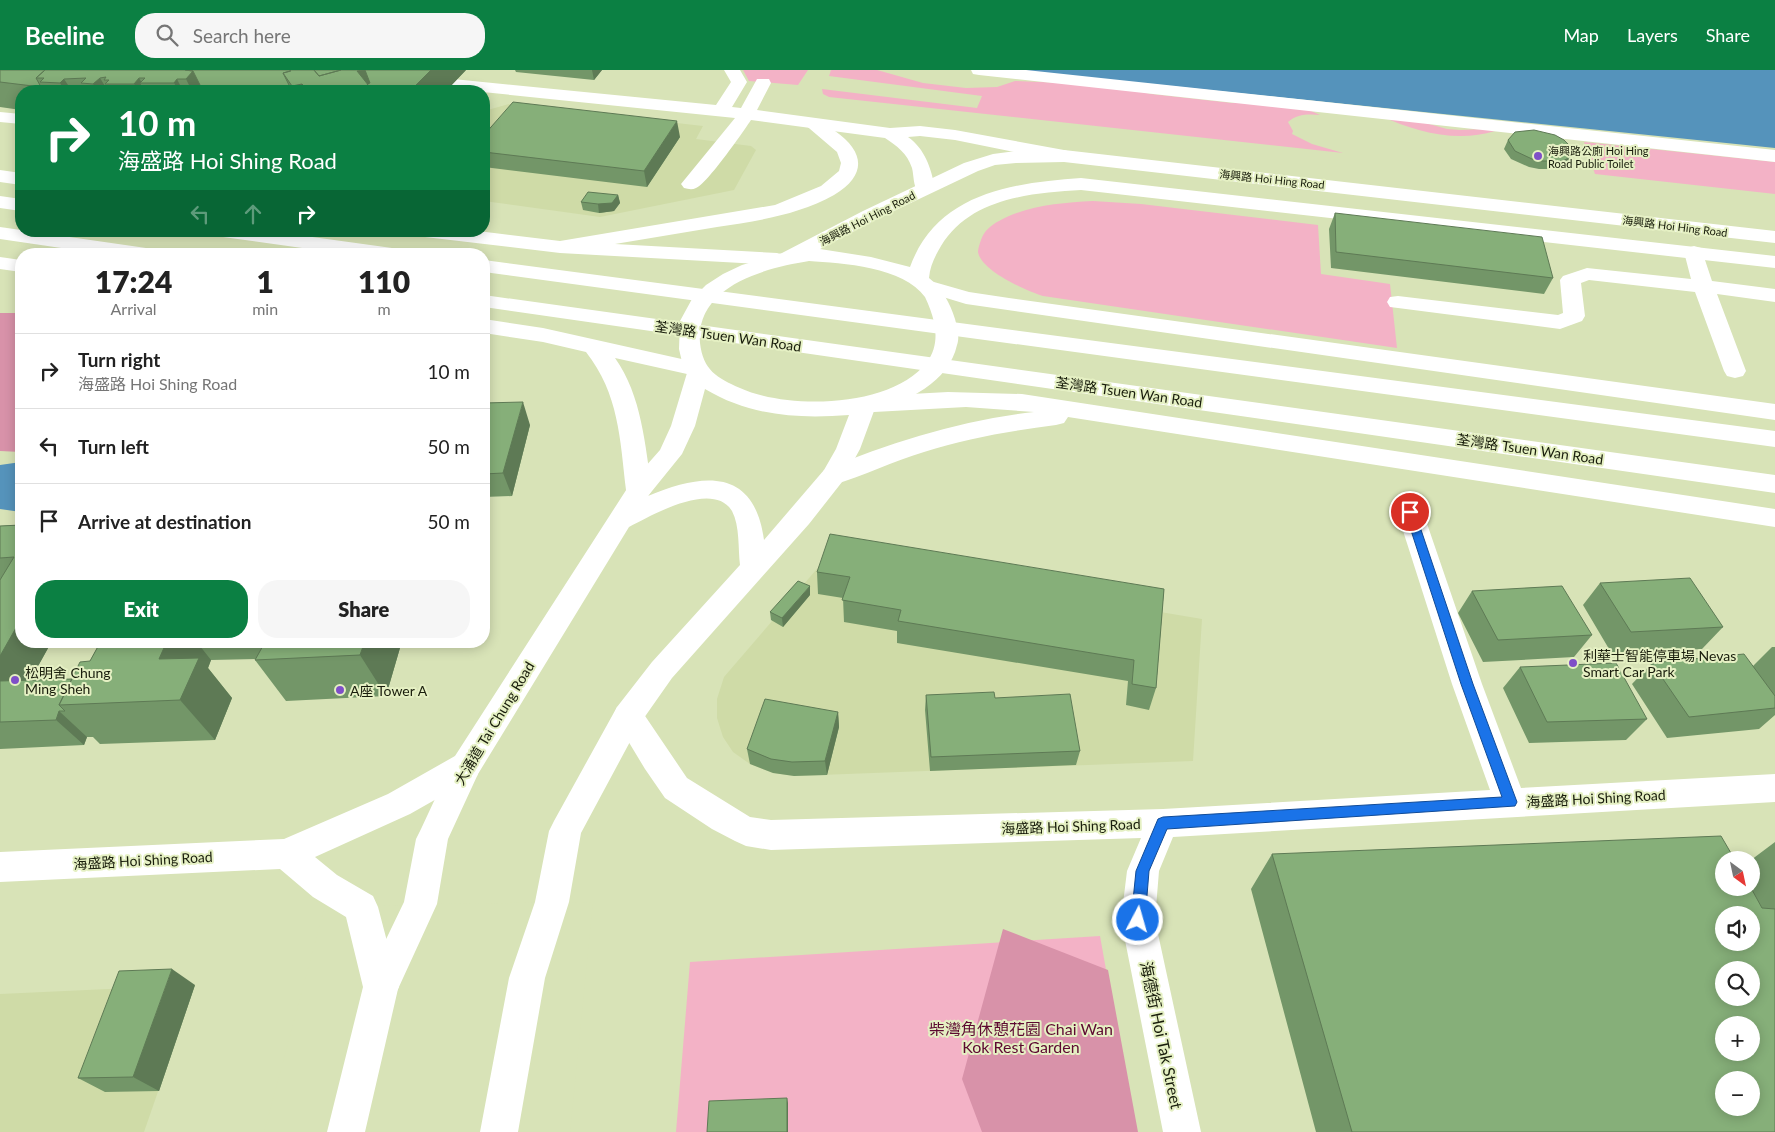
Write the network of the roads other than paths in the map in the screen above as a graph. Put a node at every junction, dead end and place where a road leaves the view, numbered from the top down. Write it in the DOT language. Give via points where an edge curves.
graph roads {
  1 [pos="979,70"];
  2 [pos="488,72"];
  3 [pos="736,76"];
  4 [pos="763,83"];
  5 [pos="452,84"];
  6 [pos="456,85"];
  7 [pos="477,85"];
  8 [pos="490,91"];
  9 [pos="721,112"];
  10 [pos="747,114"];
  11 [pos="0,117"];
  12 [pos="15,119"];
  13 [pos="812,123"];
  14 [pos="890,133"];
  15 [pos="1064,156"];
  16 [pos="1775,156"];
  17 [pos="0,176"];
  18 [pos="15,178"];
  19 [pos="691,184"];
  20 [pos="925,188"];
  21 [pos="0,202"];
  22 [pos="15,203"];
  23 [pos="0,233"];
  24 [pos="15,235"];
  25 [pos="28,237"];
  26 [pos="267,237"];
  27 [pos="471,237"];
  28 [pos="1775,237"];
  29 [pos="560,247"];
  30 [pos="104,248"];
  31 [pos="348,248"];
  32 [pos="1694,252"];
  33 [pos="784,258"];
  34 [pos="1775,262"];
  35 [pos="0,263"];
  36 [pos="15,265"];
  37 [pos="490,267"];
  38 [pos="922,283"];
  39 [pos="1703,286"];
  40 [pos="1775,296"];
  41 [pos="490,302"];
  42 [pos="1398,302"];
  43 [pos="490,327"];
  44 [pos="594,347"];
  45 [pos="698,371"];
  46 [pos="1736,371"];
  47 [pos="869,405"];
  48 [pos="1775,412"];
  49 [pos="1090,413"];
  50 [pos="1775,440"];
  51 [pos="833,476"];
  52 [pos="1775,484"];
  53 [pos="639,490"];
  54 [pos="1410,512"];
  55 [pos="1775,518"];
  56 [pos="618,522"];
  57 [pos="754,566"];
  58 [pos="628,716"];
  59 [pos="466,766"];
  60 [pos="1775,788"];
  61 [pos="1510,802"];
  62 [pos="1163,823"];
  63 [pos="286,854"];
  64 [pos="0,867"];
  65 [pos="381,987"];
  66 [pos="346,1132"];
  67 [pos="499,1132"];
  68 [pos="1182,1132"];
  1 -- 16 [label="main road"];
  2 -- 7 [label="main road"];
  3 -- 9 [label="main road"];
  4 -- 10 [label="main road"];
  5 -- 6 [label="main road"];
  8 -- 9 [label="main road"];
  9 -- 10 [label="main road"];
  10 -- 13 [label="main road"];
  10 -- 19 [label="main road"];
  11 -- 12 [label="main road"];
  13 -- 14 [label="main road"];
  13 -- 29 [label="main road" via="841,145 850,164 846,175 815,197 756,215"];
  14 -- 15 [label="main road" via="920,131 955,135"];
  14 -- 20 [label="main road" via="910,146 921,167"];
  15 -- 20 [label="main road, 海興路 Hoi Hing Road" via="993,160"];
  15 -- 28 [label="main road, 海興路 Hoi Hing Road"];
  17 -- 18 [label="main road"];
  20 -- 33 [label="main road, 海興路 Hoi Hing Road"];
  21 -- 22 [label="main road"];
  23 -- 24 [label="main road"];
  25 -- 30 [label="main road"];
  26 -- 31 [label="main road"];
  27 -- 29 [label="main road"];
  29 -- 33 [label="main road"];
  32 -- 34 [label="main road, 海興路 Hoi Hing Road"];
  32 -- 38 [label="main road, 海興路 Hoi Hing Road" via="1429,232 1081,184 1053,185 995,198 966,210 938,235 918,270"];
  32 -- 39 [label="main road"];
  33 -- 38 [label="main road" via="809,255 849,258 901,272"];
  33 -- 45 [label="main road" via="739,274 714,288 698,305 690,324 689,339 690,353"];
  35 -- 36 [label="main road"];
  37 -- 50 [label="main road"];
  38 -- 47 [label="main road" via="940,304 947,346 936,366 919,380"];
  38 -- 48 [label="main road" via="966,298 1009,305"];
  39 -- 40 [label="main road"];
  39 -- 42 [label="main road" via="1587,274 1570,280 1574,316 1560,322"];
  39 -- 46 [label="main road"];
  41 -- 52 [label="main road, 荃灣路 Tsuen Wan Road"];
  43 -- 44 [label="main road"];
  44 -- 45 [label="main road"];
  44 -- 53 [label="main road" via="619,385 629,422"];
  45 -- 47 [label="main road" via="746,400 771,407 828,409"];
  45 -- 53 [label="main road, 大涌道 Tai Chung Road" via="683,426 670,454"];
  47 -- 49 [label="main road" via="984,398"];
  47 -- 51 [label="main road"];
  49 -- 51 [label="main road" via="955,433 885,454"];
  49 -- 55 [label="main road"];
  51 -- 57 [label="main road"];
  53 -- 56 [label="main road, 大涌道 Tai Chung Road"];
  54 -- 61 [label="main road"];
  56 -- 57 [label="main road" via="670,497 694,490 715,490 731,495 743,508"];
  56 -- 59 [label="main road, 大涌道 Tai Chung Road"];
  57 -- 58 [label="main road" via="662,670"];
  58 -- 62 [label="main road, 海盛路 Hoi Shing Road" via="676,788 746,831 771,835"];
  58 -- 67 [label="main road" via="565,831 552,902 527,978"];
  59 -- 63 [label="main road, 海盛路 Hoi Shing Road" via="399,804"];
  59 -- 65 [label="main road, 大涌道 Tai Chung Road" via="432,838 420,904"];
  60 -- 61 [label="main road, 海盛路 Hoi Shing Road"];
  61 -- 62 [label="main road, 海盛路 Hoi Shing Road"];
  62 -- 68 [label="main road, 海德街 Hoi Tak Street" via="1142,871 1138,920"];
  63 -- 64 [label="main road, 海盛路 Hoi Shing Road"];
  63 -- 65 [label="main road" via="325,886 361,907"];
  65 -- 66 [label="main road, 大涌道 Tai Chung Road"];
}
